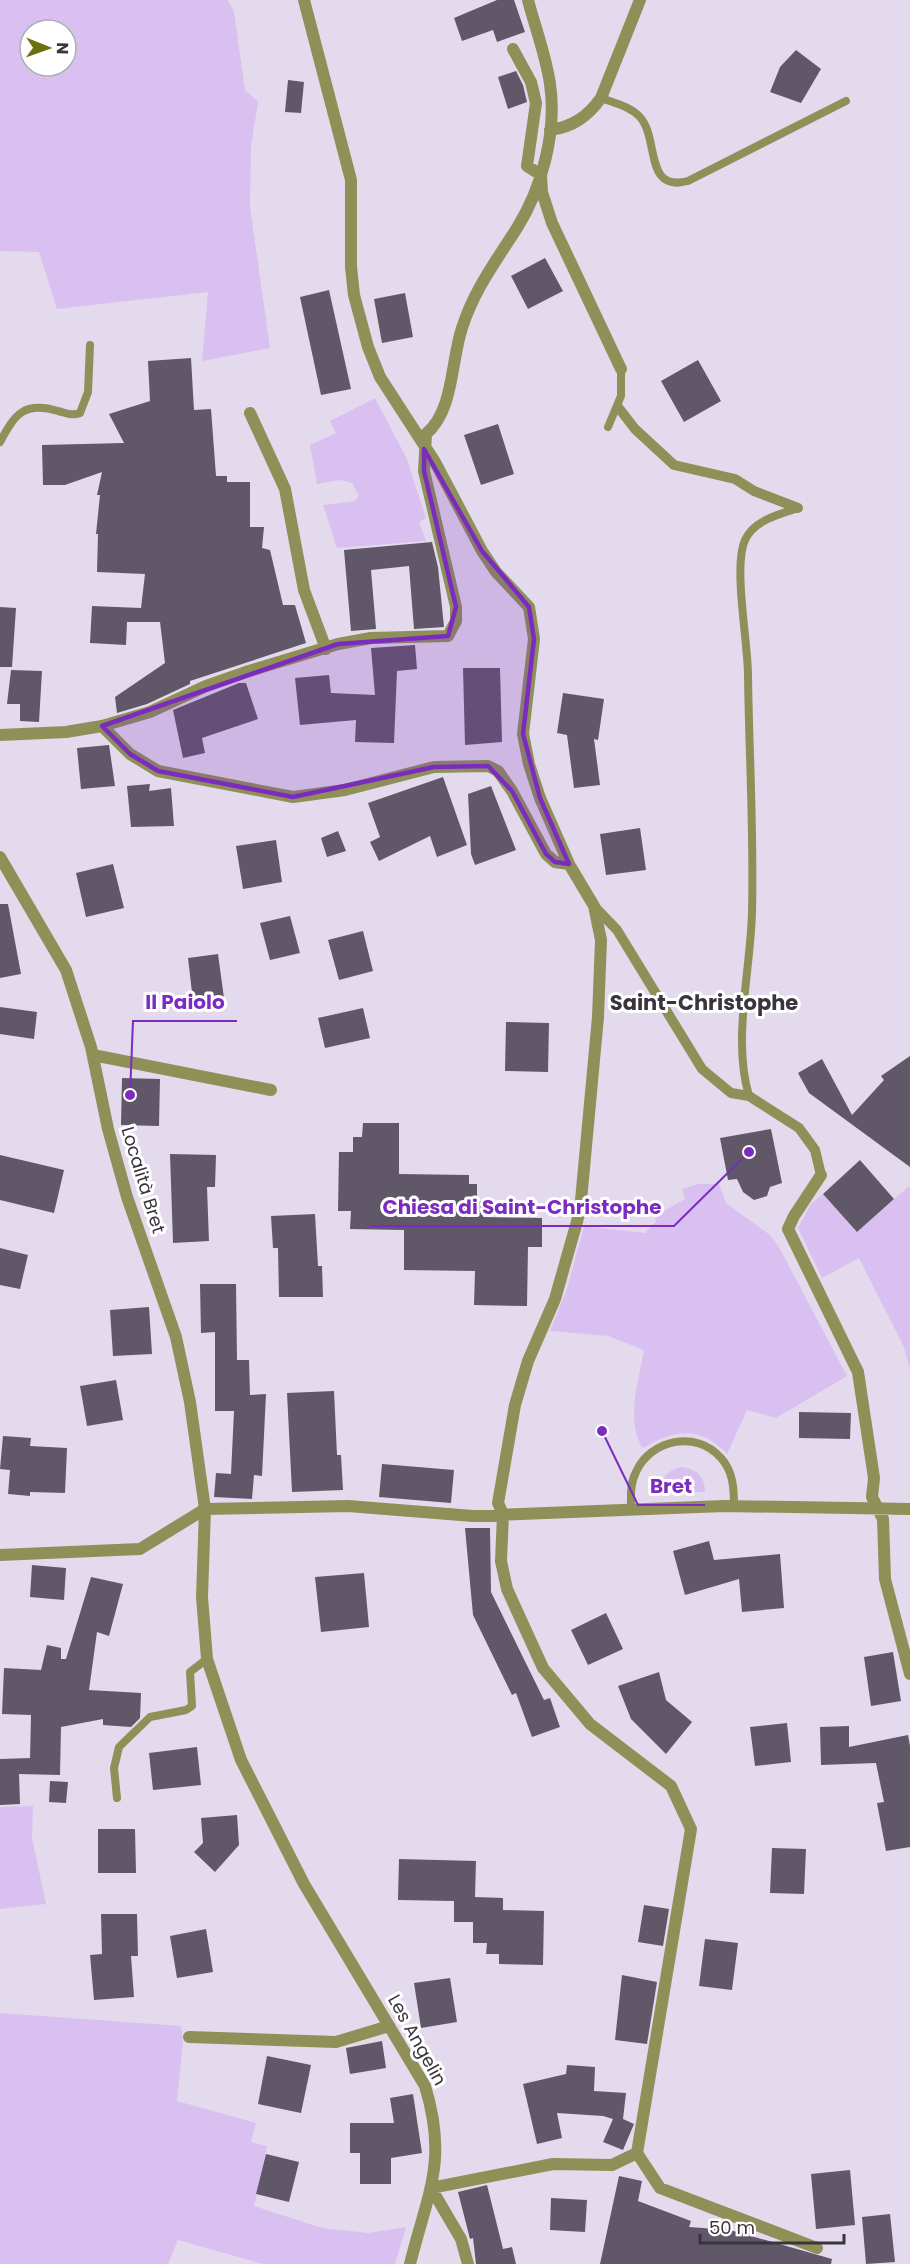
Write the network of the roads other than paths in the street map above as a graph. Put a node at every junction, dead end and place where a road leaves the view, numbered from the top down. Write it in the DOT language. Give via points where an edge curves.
graph roads {
  1 [pos="304,0"];
  2 [pos="528,0"];
  3 [pos="640,0"];
  4 [pos="513,49"];
  5 [pos="601,98"];
  6 [pos="846,101"];
  7 [pos="550,130"];
  8 [pos="541,175"];
  9 [pos="90,345"];
  10 [pos="621,369"];
  11 [pos="618,407"];
  12 [pos="250,413"];
  13 [pos="608,427"];
  14 [pos="0,442"];
  15 [pos="424,448"];
  16 [pos="798,508"];
  17 [pos="326,649"];
  18 [pos="102,726"];
  19 [pos="0,735"];
  20 [pos="0,857"];
  21 [pos="569,864"];
  22 [pos="594,906"];
  23 [pos="93,1055"];
  24 [pos="272,1090"];
  25 [pos="749,1096"];
  26 [pos="821,1175"];
  27 [pos="734,1506"];
  28 [pos="631,1508"];
  29 [pos="878,1508"];
  30 [pos="205,1509"];
  31 [pos="910,1509"];
  32 [pos="503,1514"];
  33 [pos="0,1555"];
  34 [pos="207,1659"];
  35 [pos="910,1674"];
  36 [pos="117,1798"];
  37 [pos="389,2026"];
  38 [pos="189,2037"];
  39 [pos="637,2153"];
  40 [pos="431,2188"];
  41 [pos="817,2248"];
  42 [pos="410,2264"];
  43 [pos="468,2264"];
  1 -- 15 [label="street" via="351,180 351,267 360,315 380,377"];
  2 -- 7 [label="street" via="550,84"];
  3 -- 5 [label="street"];
  4 -- 8 [label="street" via="531,82 536,103 527,166"];
  5 -- 6 [label="lane" via="640,117 647,126 656,169 666,180 677,184"];
  5 -- 7 [label="street" via="587,116 564,128"];
  7 -- 8 [label="street"];
  8 -- 10 [label="street" via="552,223"];
  8 -- 15 [label="street" via="518,226 477,291 461,328 443,405 435,426 426,434"];
  9 -- 14 [label="lane" via="88,392 81,413 31,408 19,413"];
  10 -- 11 [label="lane"];
  11 -- 13 [label="lane"];
  11 -- 16 [label="street" via="634,429 674,465 735,479"];
  12 -- 17 [label="street" via="285,489 304,590"];
  15 -- 17 [label="street" via="424,471 456,607 453,630 440,639 371,638"];
  15 -- 21 [label="street" via="482,551 529,607 534,639 523,734 540,798"];
  16 -- 25 [label="lane" via="754,528 745,540 740,561 748,658 753,908 743,1011 745,1082"];
  17 -- 18 [label="street" via="249,671 150,712"];
  18 -- 19 [label="street"];
  18 -- 21 [label="street" via="130,754 158,771 292,797 345,790 434,767 488,766 498,771 512,791 546,854 555,862"];
  20 -- 23 [label="street, Località Bret" via="66,970"];
  21 -- 22 [label="street"];
  22 -- 25 [label="street" via="617,930 702,1069 731,1093"];
  22 -- 32 [label="street" via="601,940 598,1017 580,1211 555,1299 528,1361 515,1405 498,1503"];
  23 -- 24 [label="street"];
  23 -- 30 [label="street, Località Bret" via="127,1197 176,1337"];
  25 -- 26 [label="street" via="799,1128 810,1140"];
  26 -- 29 [label="street" via="788,1229 858,1372 874,1478 872,1497"];
  27 -- 28 [label="street"];
  27 -- 28 [label="lane" via="730,1471 720,1457 706,1446 673,1441 656,1448 634,1473"];
  27 -- 29 [label="street"];
  28 -- 32 [label="street"];
  29 -- 31 [label="street"];
  29 -- 35 [label="street" via="883,1519 885,1579"];
  30 -- 32 [label="street" via="348,1506 444,1515"];
  30 -- 33 [label="street" via="140,1549"];
  30 -- 34 [label="street, Località Bret" via="202,1597"];
  32 -- 39 [label="street" via="501,1561 507,1589 543,1668 590,1724 671,1786 691,1829"];
  34 -- 36 [label="lane" via="190,1672 192,1706 150,1717 119,1748 114,1768"];
  34 -- 37 [label="street, Les Angelin" via="241,1760 304,1884"];
  37 -- 38 [label="street" via="336,2042"];
  37 -- 40 [label="street, Les Angelin" via="425,2086 435,2119 436,2161"];
  39 -- 40 [label="street" via="612,2165 553,2164"];
  39 -- 41 [label="street" via="660,2188"];
  40 -- 42 [label="street, Les Angelin"];
  40 -- 43 [label="street" via="461,2239"];
}
